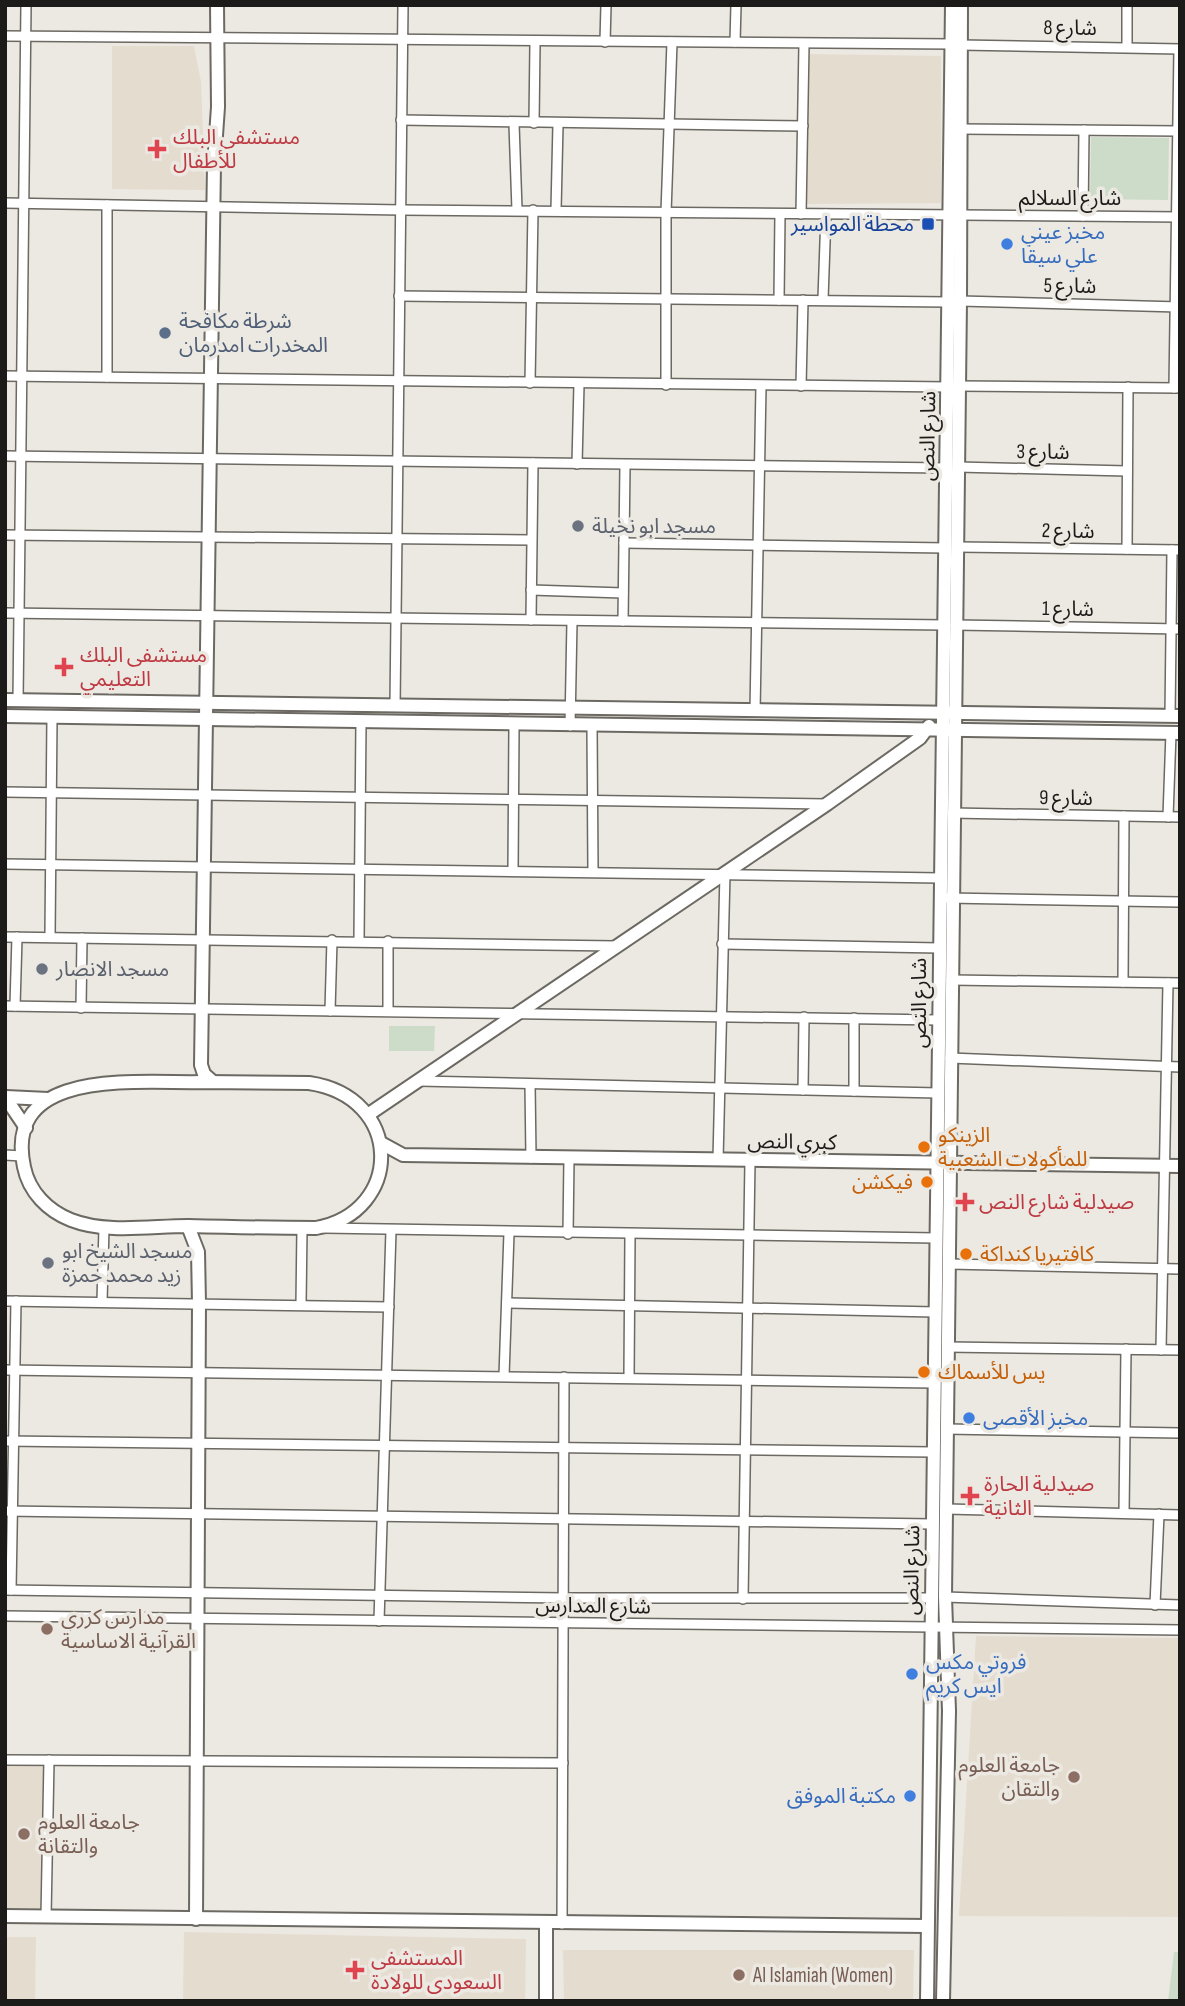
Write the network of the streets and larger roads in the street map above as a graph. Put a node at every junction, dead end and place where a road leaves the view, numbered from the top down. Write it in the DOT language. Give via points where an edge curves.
graph roads {
  1 [pos="26,5"];
  2 [pos="217,5"];
  3 [pos="403,5"];
  4 [pos="606,5"];
  5 [pos="736,5"];
  6 [pos="952,5"];
  7 [pos="961,5"];
  8 [pos="1127,5"];
  9 [pos="5,36"];
  10 [pos="26,36"];
  11 [pos="216,36"];
  12 [pos="402,40"];
  13 [pos="605,42"];
  14 [pos="672,42"];
  15 [pos="735,42"];
  16 [pos="535,43"];
  17 [pos="804,44"];
  18 [pos="956,45"];
  19 [pos="1127,47"];
  20 [pos="1179,49"];
  21 [pos="401,120"];
  22 [pos="534,123"];
  23 [pos="514,124"];
  24 [pos="558,124"];
  25 [pos="669,124"];
  26 [pos="803,126"];
  27 [pos="959,130"];
  28 [pos="1084,130"];
  29 [pos="1179,131"];
  30 [pos="5,203"];
  31 [pos="22,203"];
  32 [pos="107,205"];
  33 [pos="214,208"];
  34 [pos="402,210"];
  35 [pos="517,210"];
  36 [pos="533,210"];
  37 [pos="556,210"];
  38 [pos="666,213"];
  39 [pos="780,214"];
  40 [pos="802,214"];
  41 [pos="826,214"];
  42 [pos="954,215"];
  43 [pos="1083,216"];
  44 [pos="1178,217"];
  45 [pos="399,296"];
  46 [pos="532,298"];
  47 [pos="665,298"];
  48 [pos="823,299"];
  49 [pos="779,300"];
  50 [pos="803,300"];
  51 [pos="954,302"];
  52 [pos="1178,306"];
  53 [pos="5,376"];
  54 [pos="22,376"];
  55 [pos="107,377"];
  56 [pos="211,379"];
  57 [pos="398,381"];
  58 [pos="530,383"];
  59 [pos="579,384"];
  60 [pos="666,385"];
  61 [pos="761,386"];
  62 [pos="801,386"];
  63 [pos="953,387"];
  64 [pos="1128,387"];
  65 [pos="1177,388"];
  66 [pos="5,456"];
  67 [pos="20,456"];
  68 [pos="210,458"];
  69 [pos="397,461"];
  70 [pos="533,463"];
  71 [pos="577,464"];
  72 [pos="625,465"];
  73 [pos="760,466"];
  74 [pos="952,468"];
  75 [pos="1127,471"];
  76 [pos="5,535"];
  77 [pos="20,535"];
  78 [pos="209,537"];
  79 [pos="395,539"];
  80 [pos="531,540"];
  81 [pos="624,543"];
  82 [pos="758,545"];
  83 [pos="951,548"];
  84 [pos="1127,549"];
  85 [pos="1176,550"];
  86 [pos="531,590"];
  87 [pos="623,593"];
  88 [pos="5,613"];
  89 [pos="19,614"];
  90 [pos="208,618"];
  91 [pos="395,620"];
  92 [pos="531,620"];
  93 [pos="572,621"];
  94 [pos="623,621"];
  95 [pos="757,624"];
  96 [pos="950,625"];
  97 [pos="1176,629"];
  98 [pos="12,701"];
  99 [pos="206,704"];
  100 [pos="395,706"];
  101 [pos="570,709"];
  102 [pos="755,711"];
  103 [pos="944,713"];
  104 [pos="5,716"];
  105 [pos="51,716"];
  106 [pos="1175,716"];
  107 [pos="206,719"];
  108 [pos="361,722"];
  109 [pos="514,726"];
  110 [pos="570,726"];
  111 [pos="592,726"];
  112 [pos="928,730"];
  113 [pos="948,730"];
  114 [pos="1175,733"];
  115 [pos="5,792"];
  116 [pos="50,792"];
  117 [pos="205,795"];
  118 [pos="360,797"];
  119 [pos="513,798"];
  120 [pos="593,799"];
  121 [pos="827,804"];
  122 [pos="952,813"];
  123 [pos="1124,816"];
  124 [pos="1168,817"];
  125 [pos="1180,817"];
  126 [pos="5,864"];
  127 [pos="50,864"];
  128 [pos="204,867"];
  129 [pos="359,870"];
  130 [pos="513,871"];
  131 [pos="593,872"];
  132 [pos="724,873"];
  133 [pos="940,878"];
  134 [pos="946,898"];
  135 [pos="1123,901"];
  136 [pos="1180,902"];
  137 [pos="5,937"];
  138 [pos="16,937"];
  139 [pos="50,937"];
  140 [pos="82,938"];
  141 [pos="203,939"];
  142 [pos="332,940"];
  143 [pos="359,940"];
  144 [pos="388,941"];
  145 [pos="722,944"];
  146 [pos="615,946"];
  147 [pos="939,948"];
  148 [pos="951,980"];
  149 [pos="1123,982"];
  150 [pos="1168,983"];
  151 [pos="1180,983"];
  152 [pos="10,1006"];
  153 [pos="81,1008"];
  154 [pos="202,1009"];
  155 [pos="330,1011"];
  156 [pos="388,1011"];
  157 [pos="519,1012"];
  158 [pos="720,1015"];
  159 [pos="804,1017"];
  160 [pos="854,1018"];
  161 [pos="939,1020"];
  162 [pos="201,1054"];
  163 [pos="950,1058"];
  164 [pos="1167,1067"];
  165 [pos="1180,1067"];
  166 [pos="419,1081"];
  167 [pos="183,1082"];
  168 [pos="214,1082"];
  169 [pos="530,1084"];
  170 [pos="719,1088"];
  171 [pos="803,1090"];
  172 [pos="854,1091"];
  173 [pos="938,1093"];
  174 [pos="6,1097"];
  175 [pos="48,1098"];
  176 [pos="369,1114"];
  177 [pos="26,1128"];
  178 [pos="381,1143"];
  179 [pos="5,1155"];
  180 [pos="403,1155"];
  181 [pos="22,1156"];
  182 [pos="531,1158"];
  183 [pos="569,1158"];
  184 [pos="718,1160"];
  185 [pos="750,1160"];
  186 [pos="944,1163"];
  187 [pos="1165,1166"];
  188 [pos="1180,1166"];
  189 [pos="380,1168"];
  190 [pos="188,1226"];
  191 [pos="104,1227"];
  192 [pos="212,1227"];
  193 [pos="302,1228"];
  194 [pos="316,1228"];
  195 [pos="391,1230"];
  196 [pos="509,1233"];
  197 [pos="568,1234"];
  198 [pos="630,1235"];
  199 [pos="749,1237"];
  200 [pos="936,1238"];
  201 [pos="198,1251"];
  202 [pos="949,1264"];
  203 [pos="1164,1269"];
  204 [pos="1180,1269"];
  205 [pos="5,1301"];
  206 [pos="16,1301"];
  207 [pos="102,1302"];
  208 [pos="200,1303"];
  209 [pos="507,1303"];
  210 [pos="301,1305"];
  211 [pos="629,1306"];
  212 [pos="389,1307"];
  213 [pos="749,1308"];
  214 [pos="935,1312"];
  215 [pos="947,1347"];
  216 [pos="1126,1349"];
  217 [pos="1161,1350"];
  218 [pos="1180,1350"];
  219 [pos="10,1370"];
  220 [pos="200,1372"];
  221 [pos="387,1376"];
  222 [pos="504,1377"];
  223 [pos="564,1377"];
  224 [pos="629,1378"];
  225 [pos="747,1380"];
  226 [pos="934,1382"];
  227 [pos="946,1429"];
  228 [pos="1124,1432"];
  229 [pos="1180,1433"];
  230 [pos="9,1441"];
  231 [pos="199,1445"];
  232 [pos="385,1445"];
  233 [pos="564,1446"];
  234 [pos="745,1450"];
  235 [pos="933,1452"];
  236 [pos="946,1509"];
  237 [pos="8,1511"];
  238 [pos="199,1513"];
  239 [pos="1124,1513"];
  240 [pos="1159,1514"];
  241 [pos="1180,1515"];
  242 [pos="382,1516"];
  243 [pos="563,1519"];
  244 [pos="744,1520"];
  245 [pos="932,1524"];
  246 [pos="8,1590"];
  247 [pos="198,1592"];
  248 [pos="380,1594"];
  249 [pos="945,1597"];
  250 [pos="563,1598"];
  251 [pos="930,1598"];
  252 [pos="743,1599"];
  253 [pos="1155,1605"];
  254 [pos="1180,1605"];
  255 [pos="5,1616"];
  256 [pos="198,1618"];
  257 [pos="379,1621"];
  258 [pos="563,1623"];
  259 [pos="931,1627"];
  260 [pos="946,1627"];
  261 [pos="1180,1630"];
  262 [pos="5,1760"];
  263 [pos="49,1760"];
  264 [pos="197,1761"];
  265 [pos="563,1763"];
  266 [pos="5,1916"];
  267 [pos="46,1917"];
  268 [pos="196,1919"];
  269 [pos="547,1923"];
  270 [pos="562,1924"];
  271 [pos="927,1926"];
  272 [pos="546,2001"];
  273 [pos="927,2001"];
  274 [pos="943,2001"];
  1 -- 10 [label="street"];
  2 -- 11 [label="street"];
  3 -- 12 [label="street"];
  4 -- 13 [label="street"];
  5 -- 15 [label="street"];
  6 -- 18 [label="street, شارع النص"];
  7 -- 18 [label="street, شارع النص"];
  8 -- 19 [label="street"];
  9 -- 10 [label="street, شارع 8"];
  10 -- 11 [label="street, شارع 8"];
  10 -- 31 [label="street"];
  11 -- 12 [label="street, شارع 8"];
  11 -- 33 [label="street"];
  12 -- 16 [label="street, شارع 8"];
  12 -- 21 [label="street"];
  13 -- 14 [label="street, شارع 8"];
  13 -- 16 [label="street, شارع 8"];
  14 -- 15 [label="street, شارع 8"];
  14 -- 25 [label="street"];
  15 -- 17 [label="street, شارع 8"];
  16 -- 22 [label="street"];
  17 -- 18 [label="street, شارع 8"];
  17 -- 26 [label="street"];
  18 -- 19 [label="street, شارع 8"];
  18 -- 27 [label="street, شارع النص"];
  18 -- 42 [label="street, شارع النص"];
  19 -- 20 [label="street, شارع 8"];
  20 -- 29 [label="street"];
  21 -- 23 [label="street"];
  21 -- 34 [label="street"];
  22 -- 23 [label="street"];
  22 -- 24 [label="street"];
  23 -- 35 [label="street"];
  24 -- 25 [label="street"];
  24 -- 37 [label="street"];
  25 -- 26 [label="street"];
  25 -- 38 [label="street"];
  26 -- 40 [label="street"];
  27 -- 28 [label="street"];
  27 -- 42 [label="street, شارع النص"];
  28 -- 29 [label="street"];
  28 -- 43 [label="street"];
  29 -- 44 [label="street"];
  30 -- 31 [label="street, شارع السلالم"];
  31 -- 32 [label="street, شارع السلالم"];
  31 -- 54 [label="street"];
  32 -- 33 [label="street, شارع السلالم"];
  32 -- 55 [label="street"];
  33 -- 34 [label="street, شارع السلالم"];
  33 -- 56 [label="street"];
  34 -- 35 [label="street, شارع السلالم"];
  34 -- 45 [label="street"];
  35 -- 36 [label="street, شارع السلالم"];
  36 -- 37 [label="street, شارع السلالم"];
  36 -- 46 [label="street"];
  37 -- 38 [label="street, شارع السلالم"];
  38 -- 39 [label="street, شارع السلالم"];
  38 -- 47 [label="street"];
  39 -- 40 [label="street, شارع السلالم"];
  39 -- 49 [label="street"];
  40 -- 41 [label="street, شارع السلالم"];
  41 -- 42 [label="street, شارع السلالم"];
  41 -- 48 [label="street"];
  42 -- 43 [label="street, شارع السلالم"];
  42 -- 51 [label="street, شارع النص"];
  43 -- 44 [label="street, شارع السلالم"];
  44 -- 52 [label="street"];
  45 -- 46 [label="street, شارع 5"];
  45 -- 57 [label="street"];
  46 -- 47 [label="street, شارع 5"];
  46 -- 58 [label="street"];
  47 -- 49 [label="street, شارع 5"];
  47 -- 60 [label="street"];
  48 -- 50 [label="street, شارع 5"];
  48 -- 51 [label="street, شارع 5"];
  49 -- 50 [label="street, شارع 5"];
  50 -- 62 [label="street"];
  51 -- 52 [label="street, شارع 5"];
  51 -- 63 [label="street, شارع النص"];
  52 -- 65 [label="street"];
  53 -- 54 [label="street"];
  54 -- 55 [label="street"];
  54 -- 67 [label="street"];
  55 -- 56 [label="street"];
  56 -- 57 [label="street"];
  56 -- 68 [label="street"];
  57 -- 58 [label="street"];
  57 -- 69 [label="street"];
  58 -- 59 [label="street"];
  59 -- 60 [label="street"];
  59 -- 71 [label="street"];
  60 -- 61 [label="street"];
  61 -- 62 [label="street"];
  61 -- 73 [label="street"];
  62 -- 63 [label="street"];
  63 -- 64 [label="street"];
  63 -- 74 [label="street, شارع النص"];
  64 -- 65 [label="street"];
  64 -- 75 [label="street"];
  66 -- 67 [label="street, شارع 3"];
  67 -- 68 [label="street, شارع 3"];
  67 -- 77 [label="street"];
  68 -- 69 [label="street, شارع 3"];
  68 -- 78 [label="street"];
  69 -- 70 [label="street, شارع 3"];
  69 -- 79 [label="street"];
  70 -- 71 [label="street, شارع 3"];
  70 -- 80 [label="street"];
  71 -- 72 [label="street, شارع 3"];
  72 -- 73 [label="street, شارع 3"];
  72 -- 81 [label="street"];
  73 -- 74 [label="street, شارع 3"];
  73 -- 82 [label="street"];
  74 -- 75 [label="street, شارع 3"];
  74 -- 83 [label="street, شارع النص"];
  75 -- 84 [label="street"];
  76 -- 77 [label="street"];
  77 -- 78 [label="street"];
  77 -- 89 [label="street"];
  78 -- 79 [label="street"];
  78 -- 90 [label="street"];
  79 -- 80 [label="street"];
  79 -- 91 [label="street"];
  80 -- 86 [label="street"];
  81 -- 82 [label="street, شارع 2"];
  81 -- 87 [label="street"];
  82 -- 83 [label="street, شارع 2"];
  82 -- 95 [label="street"];
  83 -- 84 [label="street, شارع 2"];
  83 -- 96 [label="street, شارع النص"];
  84 -- 85 [label="street, شارع 2"];
  85 -- 97 [label="street"];
  86 -- 87 [label="street"];
  86 -- 92 [label="street"];
  87 -- 94 [label="street"];
  88 -- 89 [label="street, شارع 1"];
  89 -- 90 [label="street, شارع 1"];
  89 -- 98 [label="street"];
  90 -- 91 [label="street, شارع 1"];
  90 -- 99 [label="street"];
  91 -- 92 [label="street, شارع 1"];
  91 -- 100 [label="street"];
  92 -- 93 [label="street, شارع 1"];
  93 -- 94 [label="street, شارع 1"];
  93 -- 101 [label="street"];
  94 -- 95 [label="street, شارع 1"];
  95 -- 96 [label="street, شارع 1"];
  95 -- 102 [label="street"];
  96 -- 97 [label="street, شارع 1"];
  96 -- 103 [label="street, شارع النص"];
  97 -- 106 [label="street"];
  98 -- 99 [label="street"];
  99 -- 100 [label="street"];
  99 -- 107 [label="street"];
  100 -- 101 [label="street"];
  101 -- 102 [label="street"];
  101 -- 110 [label="street"];
  102 -- 103 [label="street"];
  103 -- 106 [label="street"];
  103 -- 112 [label="street"];
  103 -- 113 [label="street, شارع النص"];
  104 -- 105 [label="street"];
  105 -- 107 [label="street"];
  105 -- 116 [label="street"];
  107 -- 108 [label="street"];
  107 -- 117 [label="street"];
  108 -- 109 [label="street"];
  108 -- 118 [label="street"];
  109 -- 110 [label="street"];
  109 -- 119 [label="street"];
  110 -- 111 [label="street"];
  111 -- 112 [label="street"];
  111 -- 120 [label="street"];
  112 -- 113 [label="street"];
  112 -- 121 [label="street"];
  113 -- 114 [label="street"];
  113 -- 122 [label="street, شارع النص"];
  113 -- 133 [label="street, شارع النص"];
  114 -- 124 [label="street"];
  115 -- 116 [label="street"];
  116 -- 117 [label="street"];
  116 -- 127 [label="street"];
  117 -- 118 [label="street"];
  117 -- 128 [label="street"];
  118 -- 119 [label="street"];
  118 -- 129 [label="street"];
  119 -- 120 [label="street"];
  119 -- 130 [label="street"];
  120 -- 121 [label="street"];
  120 -- 131 [label="street"];
  121 -- 132 [label="street"];
  122 -- 123 [label="street, شارع 9"];
  122 -- 134 [label="street, شارع النص"];
  123 -- 124 [label="street, شارع 9"];
  123 -- 135 [label="street"];
  124 -- 125 [label="street, شارع 9"];
  126 -- 127 [label="street"];
  127 -- 128 [label="street"];
  127 -- 139 [label="street"];
  128 -- 129 [label="street"];
  128 -- 141 [label="street"];
  129 -- 130 [label="street"];
  129 -- 143 [label="street"];
  130 -- 131 [label="street"];
  131 -- 132 [label="street"];
  132 -- 133 [label="street"];
  132 -- 145 [label="street"];
  132 -- 146 [label="street"];
  133 -- 134 [label="street, شارع النص"];
  134 -- 135 [label="street"];
  134 -- 147 [label="street, شارع النص"];
  134 -- 148 [label="street, شارع النص"];
  135 -- 136 [label="street"];
  135 -- 149 [label="street"];
  137 -- 138 [label="street"];
  138 -- 139 [label="street"];
  138 -- 152 [label="street"];
  139 -- 140 [label="street"];
  140 -- 141 [label="street"];
  140 -- 153 [label="street"];
  141 -- 142 [label="street"];
  141 -- 154 [label="street"];
  142 -- 143 [label="street"];
  142 -- 155 [label="street"];
  143 -- 144 [label="street"];
  144 -- 146 [label="street"];
  144 -- 156 [label="street"];
  145 -- 147 [label="street"];
  145 -- 158 [label="street"];
  146 -- 157 [label="street"];
  147 -- 161 [label="street, شارع النص"];
  148 -- 149 [label="street"];
  148 -- 163 [label="street, شارع النص"];
  149 -- 150 [label="street"];
  150 -- 151 [label="street"];
  150 -- 164 [label="street"];
  152 -- 153 [label="street"];
  153 -- 154 [label="street"];
  154 -- 155 [label="street"];
  154 -- 162 [label="street"];
  155 -- 156 [label="street"];
  156 -- 157 [label="street"];
  157 -- 158 [label="street"];
  157 -- 166 [label="street"];
  158 -- 159 [label="street"];
  158 -- 170 [label="street"];
  159 -- 160 [label="street"];
  159 -- 171 [label="street"];
  160 -- 161 [label="street"];
  160 -- 172 [label="street"];
  161 -- 173 [label="street, شارع النص"];
  162 -- 167 [label="street"];
  162 -- 168 [label="street" via="204,1073"];
  163 -- 164 [label="street"];
  163 -- 186 [label="street, شارع النص"];
  164 -- 165 [label="street"];
  164 -- 187 [label="street"];
  166 -- 169 [label="street"];
  166 -- 176 [label="street"];
  167 -- 168 [label="street"];
  167 -- 175 [label="street" via="90,1084"];
  168 -- 176 [label="street" via="325,1086 353,1099"];
  169 -- 170 [label="street"];
  169 -- 182 [label="street"];
  170 -- 171 [label="street"];
  170 -- 184 [label="street"];
  171 -- 172 [label="street"];
  172 -- 173 [label="street"];
  173 -- 186 [label="street, شارع النص"];
  174 -- 175 [label="street"];
  174 -- 177 [label="street"];
  175 -- 177 [label="street"];
  176 -- 178 [label="street"];
  177 -- 181 [label="street"];
  178 -- 180 [label="street"];
  178 -- 189 [label="street"];
  179 -- 181 [label="street"];
  180 -- 182 [label="street, كبري النص"];
  180 -- 189 [label="street"];
  181 -- 191 [label="street" via="29,1182 48,1207 74,1222"];
  182 -- 183 [label="street, كبري النص"];
  183 -- 184 [label="street, كبري النص"];
  183 -- 197 [label="street"];
  184 -- 185 [label="street, كبري النص"];
  185 -- 186 [label="street, كبري النص"];
  185 -- 199 [label="street"];
  186 -- 187 [label="street, كبري النص"];
  186 -- 200 [label="street, شارع النص"];
  186 -- 202 [label="street, شارع النص"];
  187 -- 188 [label="street, كبري النص"];
  187 -- 203 [label="street"];
  189 -- 194 [label="street" via="353,1213"];
  190 -- 191 [label="street"];
  190 -- 192 [label="street"];
  190 -- 201 [label="street"];
  191 -- 207 [label="street"];
  192 -- 193 [label="street"];
  192 -- 201 [label="street"];
  193 -- 194 [label="street"];
  193 -- 210 [label="street"];
  194 -- 195 [label="street"];
  195 -- 196 [label="street"];
  195 -- 212 [label="street"];
  196 -- 197 [label="street"];
  196 -- 209 [label="street"];
  197 -- 198 [label="street"];
  198 -- 199 [label="street"];
  198 -- 211 [label="street"];
  199 -- 200 [label="street"];
  199 -- 213 [label="street"];
  200 -- 214 [label="street, شارع النص"];
  201 -- 208 [label="street"];
  202 -- 203 [label="street"];
  202 -- 215 [label="street, شارع النص"];
  203 -- 204 [label="street"];
  203 -- 217 [label="street"];
  205 -- 206 [label="street"];
  206 -- 207 [label="street"];
  206 -- 219 [label="street"];
  207 -- 208 [label="street"];
  208 -- 210 [label="street"];
  208 -- 220 [label="street"];
  209 -- 211 [label="street"];
  209 -- 222 [label="street"];
  210 -- 212 [label="street"];
  211 -- 213 [label="street"];
  211 -- 224 [label="street"];
  212 -- 221 [label="street"];
  213 -- 214 [label="street"];
  213 -- 225 [label="street"];
  214 -- 226 [label="street, شارع النص"];
  215 -- 216 [label="street"];
  215 -- 227 [label="street, شارع النص"];
  216 -- 217 [label="street"];
  216 -- 228 [label="street"];
  217 -- 218 [label="street"];
  219 -- 220 [label="street"];
  219 -- 230 [label="street"];
  220 -- 221 [label="street"];
  220 -- 231 [label="street"];
  221 -- 222 [label="street"];
  221 -- 232 [label="street"];
  222 -- 223 [label="street"];
  223 -- 224 [label="street"];
  223 -- 233 [label="street"];
  224 -- 225 [label="street"];
  225 -- 226 [label="street"];
  225 -- 234 [label="street"];
  226 -- 235 [label="street, شارع النص"];
  227 -- 228 [label="street"];
  227 -- 236 [label="street, شارع النص"];
  228 -- 229 [label="street"];
  228 -- 239 [label="street"];
  230 -- 231 [label="street"];
  230 -- 237 [label="street"];
  231 -- 232 [label="street"];
  231 -- 238 [label="street"];
  232 -- 233 [label="street"];
  232 -- 242 [label="street"];
  233 -- 234 [label="street"];
  233 -- 243 [label="street"];
  234 -- 235 [label="street"];
  234 -- 244 [label="street"];
  235 -- 245 [label="street, شارع النص"];
  236 -- 239 [label="street"];
  236 -- 249 [label="street, شارع النص"];
  237 -- 238 [label="street"];
  237 -- 246 [label="street"];
  238 -- 242 [label="street"];
  238 -- 247 [label="street"];
  239 -- 240 [label="street"];
  240 -- 241 [label="street"];
  240 -- 253 [label="street"];
  242 -- 243 [label="street"];
  242 -- 248 [label="street"];
  243 -- 244 [label="street"];
  243 -- 250 [label="street"];
  244 -- 245 [label="street"];
  244 -- 252 [label="street"];
  245 -- 251 [label="street, شارع النص"];
  246 -- 247 [label="street, شارع المدارس"];
  247 -- 248 [label="street, شارع المدارس"];
  247 -- 256 [label="street"];
  248 -- 250 [label="street, شارع المدارس"];
  248 -- 257 [label="street"];
  249 -- 253 [label="street"];
  249 -- 260 [label="street, شارع النص"];
  250 -- 252 [label="street, شارع المدارس"];
  250 -- 258 [label="street"];
  251 -- 252 [label="street, شارع المدارس"];
  251 -- 259 [label="street, شارع النص"];
  253 -- 254 [label="street"];
  255 -- 256 [label="street, شارع المدارس"];
  256 -- 257 [label="street, شارع المدارس"];
  256 -- 264 [label="street"];
  257 -- 258 [label="street, شارع المدارس"];
  258 -- 259 [label="street, شارع المدارس"];
  258 -- 265 [label="street"];
  259 -- 260 [label="street, شارع المدارس"];
  259 -- 271 [label="street, شارع النص"];
  260 -- 261 [label="street, شارع المدارس"];
  260 -- 274 [label="street, شارع النص" via="949,1711"];
  262 -- 263 [label="street"];
  263 -- 264 [label="street"];
  263 -- 267 [label="street"];
  264 -- 265 [label="street"];
  264 -- 268 [label="street"];
  265 -- 270 [label="street"];
  266 -- 267 [label="street"];
  267 -- 268 [label="street"];
  268 -- 269 [label="street"];
  269 -- 270 [label="street"];
  269 -- 272 [label="street"];
  270 -- 271 [label="street"];
  271 -- 273 [label="street, شارع النص"];
}
